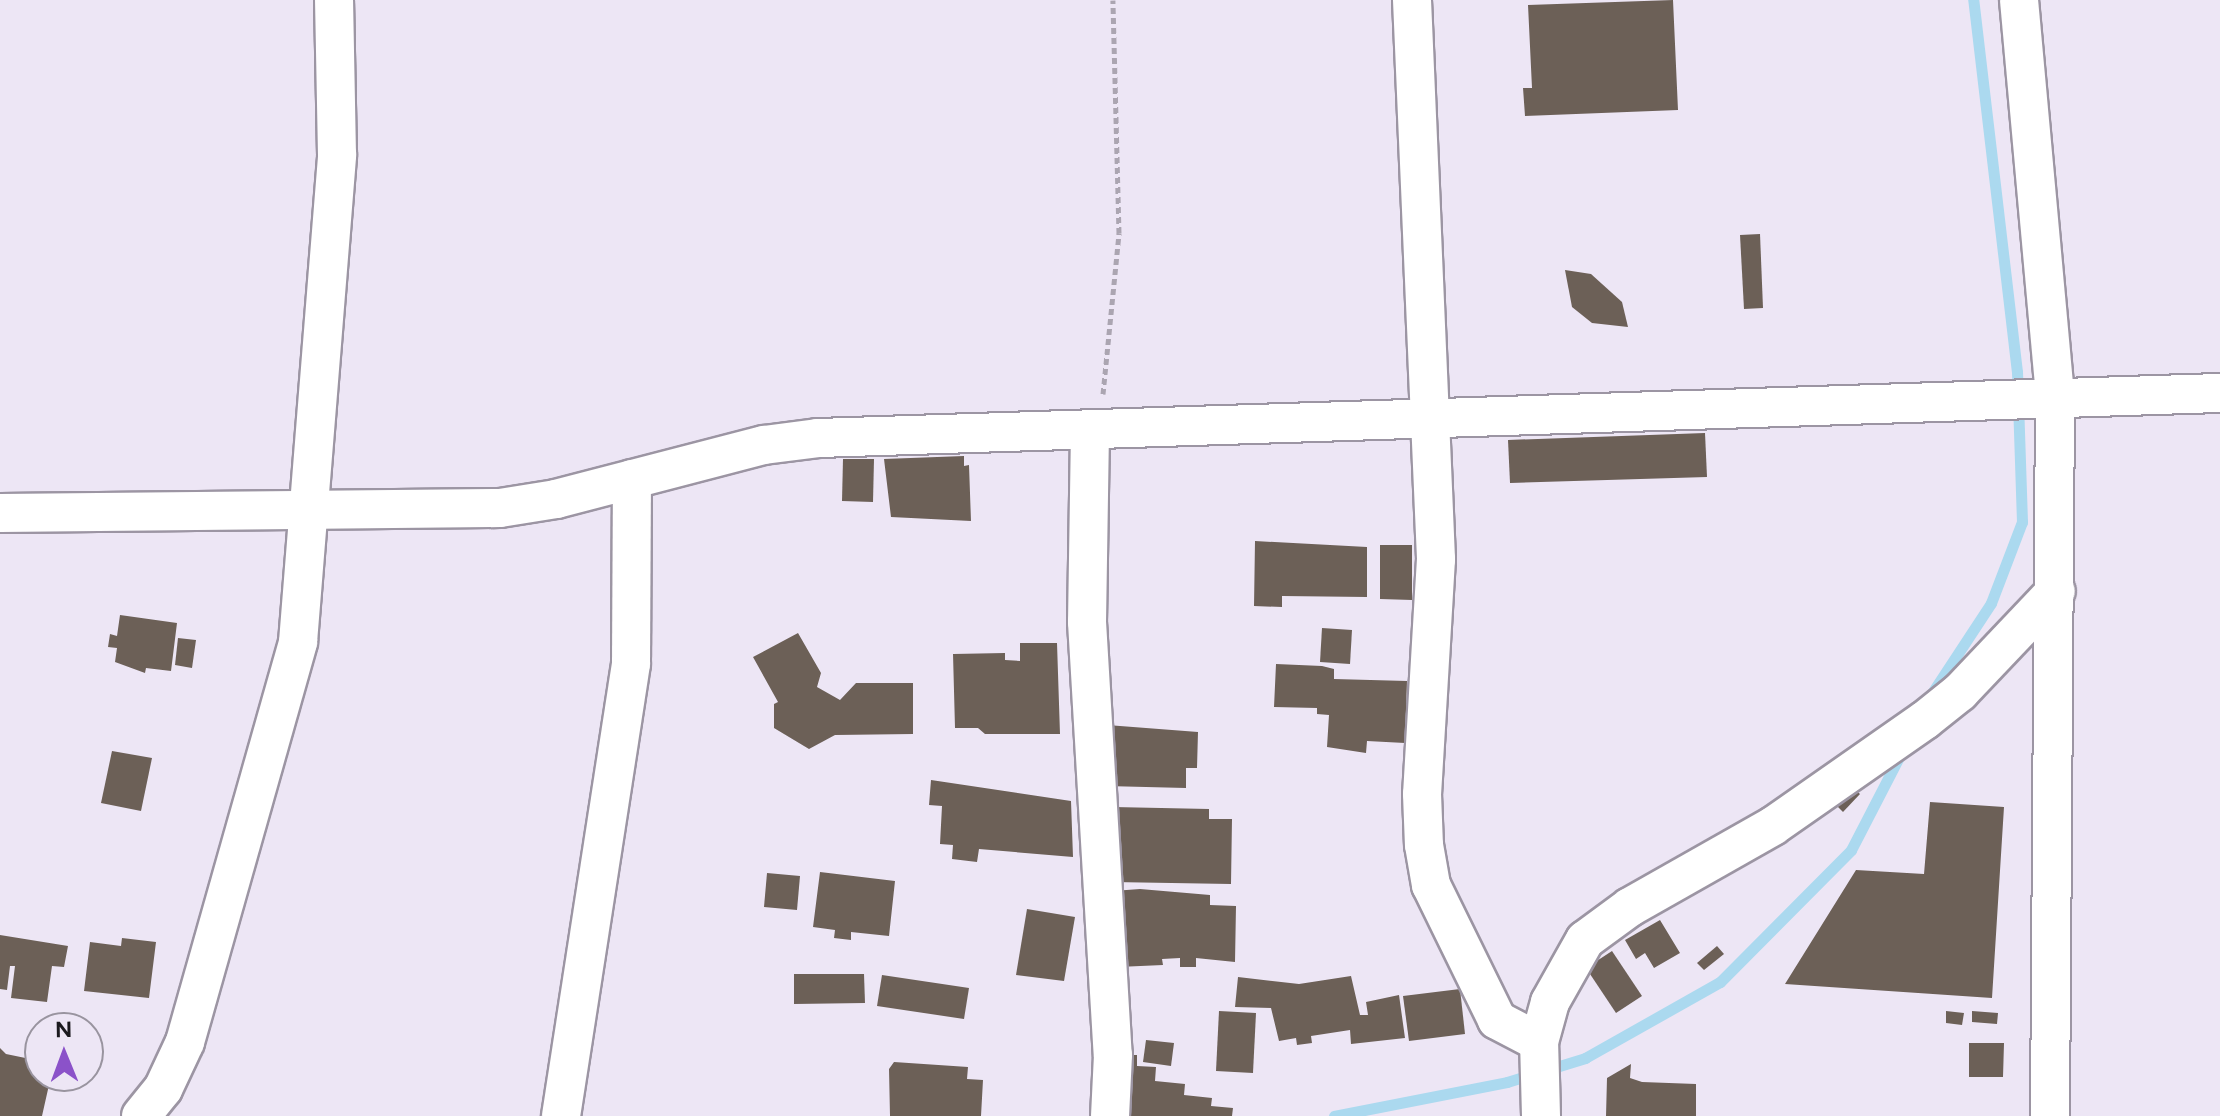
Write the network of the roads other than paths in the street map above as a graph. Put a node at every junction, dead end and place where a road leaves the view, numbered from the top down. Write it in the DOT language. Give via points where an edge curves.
graph roads {
  1 [pos="334,0"];
  2 [pos="1412,0"];
  3 [pos="2019,0"];
  4 [pos="2220,393"];
  5 [pos="2028,401"];
  6 [pos="1432,420"];
  7 [pos="1094,430"];
  8 [pos="632,479"];
  9 [pos="309,510"];
  10 [pos="0,513"];
  11 [pos="2056,591"];
  12 [pos="1541,1076"];
  13 [pos="141,1116"];
  14 [pos="561,1116"];
  15 [pos="1110,1116"];
  16 [pos="2050,1116"];
  1 -- 9 [label="street" via="337,155"];
  2 -- 6 [label="street"];
  3 -- 5 [label="street"];
  4 -- 5 [label="street"];
  5 -- 6 [label="street"];
  5 -- 11 [label="street"];
  6 -- 7 [label="street"];
  6 -- 12 [label="street" via="1436,559 1424,845 1431,885 1497,1020"];
  7 -- 8 [label="street" via="818,438 764,445"];
  7 -- 15 [label="street" via="1087,622 1113,1055"];
  8 -- 9 [label="street" via="500,508"];
  8 -- 14 [label="street" via="631,664"];
  9 -- 10 [label="street"];
  9 -- 13 [label="street" via="298,642 263,776 185,1042 163,1089"];
  11 -- 12 [label="street" via="1960,692 1925,720 1773,826 1630,907 1585,940 1550,1002"];
  11 -- 16 [label="street"];
}
